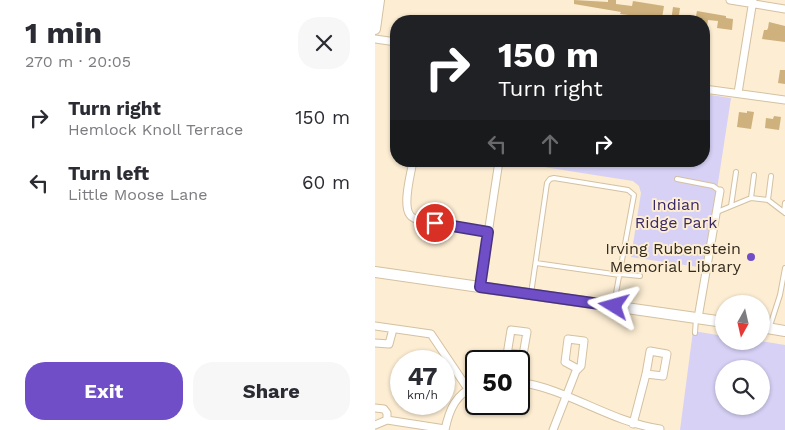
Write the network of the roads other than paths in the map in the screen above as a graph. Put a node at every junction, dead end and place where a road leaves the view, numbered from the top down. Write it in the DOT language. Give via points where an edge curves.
graph roads {
  1 [pos="379,0"];
  2 [pos="730,0"];
  3 [pos="752,2"];
  4 [pos="785,9"];
  5 [pos="375,29"];
  6 [pos="375,39"];
  7 [pos="390,41"];
  8 [pos="710,89"];
  9 [pos="738,93"];
  10 [pos="785,100"];
  11 [pos="412,167"];
  12 [pos="498,167"];
  13 [pos="736,172"];
  14 [pos="754,175"];
  15 [pos="771,176"];
  16 [pos="677,179"];
  17 [pos="720,191"];
  18 [pos="751,198"];
  19 [pos="768,200"];
  20 [pos="785,203"];
  21 [pos="731,206"];
  22 [pos="717,212"];
  23 [pos="784,212"];
  24 [pos="488,232"];
  25 [pos="536,263"];
  26 [pos="785,270"];
  27 [pos="375,272"];
  28 [pos="620,274"];
  29 [pos="640,276"];
  30 [pos="480,287"];
  31 [pos="531,295"];
  32 [pos="614,306"];
  33 [pos="697,318"];
  34 [pos="770,318"];
  35 [pos="715,321"];
  36 [pos="375,326"];
  37 [pos="393,329"];
  38 [pos="770,329"];
  39 [pos="785,331"];
  40 [pos="695,333"];
  41 [pos="375,343"];
  42 [pos="578,369"];
  43 [pos="647,374"];
  44 [pos="465,385"];
  45 [pos="530,385"];
  46 [pos="465,392"];
  47 [pos="566,396"];
  48 [pos="375,408"];
  49 [pos="387,420"];
  50 [pos="633,424"];
  51 [pos="375,425"];
  52 [pos="641,428"];
  53 [pos="660,429"];
  54 [pos="445,430"];
  55 [pos="553,430"];
  1 -- 5 [label="main road"];
  2 -- 3 [label="street"];
  3 -- 4 [label="street"];
  3 -- 9 [label="street"];
  6 -- 7 [label="street"];
  8 -- 9 [label="street"];
  9 -- 10 [label="street"];
  11 -- 24 [label="street" via="407,198 410,215 417,220"];
  12 -- 24 [label="street"];
  13 -- 21 [label="lane"];
  14 -- 18 [label="lane"];
  15 -- 19 [label="lane"];
  16 -- 17 [label="lane" via="713,186"];
  17 -- 22 [label="street"];
  18 -- 19 [label="lane"];
  18 -- 21 [label="lane"];
  19 -- 23 [label="lane"];
  20 -- 23 [label="lane"];
  21 -- 22 [label="lane"];
  22 -- 33 [label="street"];
  24 -- 30 [label="street"];
  25 -- 28 [label="lane"];
  25 -- 28 [label="lane" via="547,183 554,178 633,192"];
  25 -- 31 [label="lane"];
  26 -- 34 [label="lane" via="781,295"];
  27 -- 30 [label="main road"];
  28 -- 29 [label="lane"];
  28 -- 32 [label="lane"];
  30 -- 31 [label="main road"];
  31 -- 32 [label="main road"];
  32 -- 33 [label="main road"];
  33 -- 35 [label="main road"];
  33 -- 40 [label="lane"];
  36 -- 37 [label="street"];
  37 -- 41 [label="street" via="389,344"];
  37 -- 44 [label="street" via="431,334"];
  38 -- 39 [label="main road"];
  42 -- 47 [label="street"];
  43 -- 50 [label="street"];
  45 -- 47 [label="street"];
  46 -- 54 [label="street" via="448,413"];
  47 -- 50 [label="street"];
  47 -- 55 [label="street"];
  48 -- 49 [label="street" via="384,409"];
  49 -- 51 [label="street"];
  49 -- 54 [label="street"];
  50 -- 52 [label="street"];
  52 -- 53 [label="street"];
}
